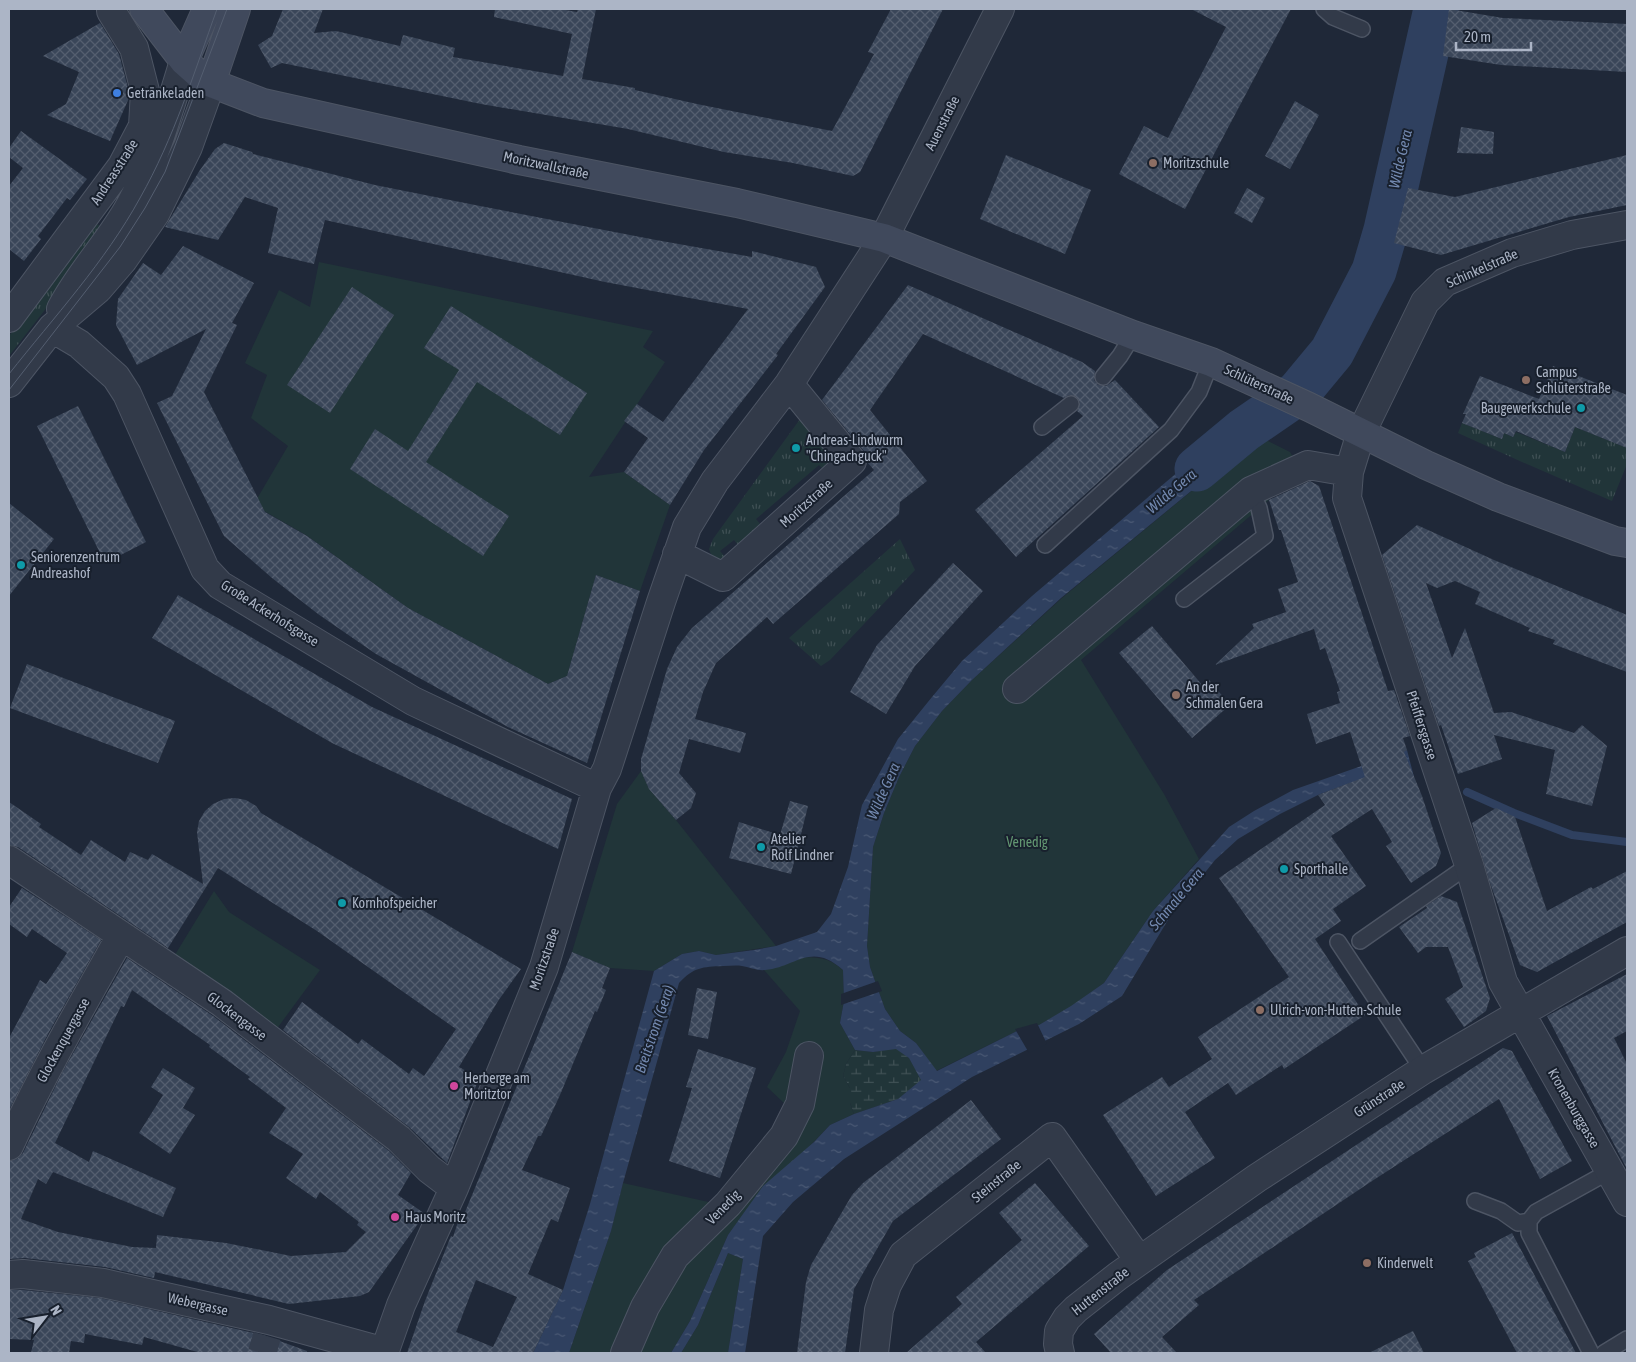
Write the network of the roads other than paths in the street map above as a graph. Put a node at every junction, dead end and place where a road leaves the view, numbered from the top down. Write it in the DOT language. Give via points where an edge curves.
graph roads {
  1 [pos="113,9"];
  2 [pos="144,9"];
  3 [pos="207,9"];
  4 [pos="236,9"];
  5 [pos="1000,9"];
  6 [pos="1324,9"];
  7 [pos="1362,29"];
  8 [pos="184,61"];
  9 [pos="211,83"];
  10 [pos="1627,225"];
  11 [pos="884,238"];
  12 [pos="9,318"];
  13 [pos="52,328"];
  14 [pos="1133,335"];
  15 [pos="1211,362"];
  16 [pos="1103,377"];
  17 [pos="9,383"];
  18 [pos="789,384"];
  19 [pos="1071,404"];
  20 [pos="1042,427"];
  21 [pos="1361,433"];
  22 [pos="1349,472"];
  23 [pos="1251,491"];
  24 [pos="1627,543"];
  25 [pos="1045,545"];
  26 [pos="677,554"];
  27 [pos="1184,599"];
  28 [pos="1017,689"];
  29 [pos="597,788"];
  30 [pos="9,860"];
  31 [pos="1469,865"];
  32 [pos="121,936"];
  33 [pos="1360,941"];
  34 [pos="1338,942"];
  35 [pos="1627,951"];
  36 [pos="1520,1014"];
  37 [pos="809,1056"];
  38 [pos="1423,1070"];
  39 [pos="9,1146"];
  40 [pos="1610,1171"];
  41 [pos="454,1188"];
  42 [pos="1475,1201"];
  43 [pos="1627,1202"];
  44 [pos="1529,1221"];
  45 [pos="1141,1260"];
  46 [pos="9,1275"];
  47 [pos="1627,1339"];
  48 [pos="385,1352"];
  49 [pos="625,1353"];
  50 [pos="874,1353"];
  51 [pos="1060,1353"];
  52 [pos="1591,1353"];
  53 [pos="1604,1353"];
  1 -- 12 [label="street, Andreasstraße" via="111,11 134,48 145,91 144,126 122,166"];
  2 -- 8 [label="main road, Moritzwallstraße"];
  3 -- 8 [label="main road"];
  4 -- 9 [label="main road"];
  5 -- 11 [label="street, Auenstraße"];
  6 -- 7 [label="lane" via="1333,17"];
  8 -- 9 [label="main road, Moritzwallstraße"];
  8 -- 13 [label="street, Andreasstraße" via="162,134 143,180 109,239 62,306"];
  9 -- 11 [label="main road, Moritzwallstraße" via="264,103 519,160 737,203"];
  9 -- 13 [label="street, Andreasstraße" via="188,147 155,214 98,289"];
  10 -- 21 [label="street, Schinkelstraße" via="1572,235 1512,253 1445,282 1425,302"];
  11 -- 14 [label="main road, Schlüterstraße"];
  11 -- 18 [label="street, Moritzstraße"];
  13 -- 17 [label="street, Andreasstraße"];
  13 -- 29 [label="street, Große Ackerhofsgasse" via="78,344 116,377 127,394 205,569 220,584 413,700"];
  14 -- 15 [label="main road, Schlüterstraße"];
  14 -- 16 [label="lane"];
  15 -- 21 [label="main road, Schlüterstraße"];
  15 -- 25 [label="lane" via="1198,392 1171,430"];
  18 -- 26 [label="street, Moritzstraße" via="715,480 688,527"];
  18 -- 26 [label="street, Moritzstraße" via="852,461 723,577"];
  19 -- 20 [label="lane"];
  21 -- 22 [label="street, Pfeiffersgasse"];
  21 -- 24 [label="main road, Schlüterstraße" via="1498,497"];
  22 -- 23 [label="street" via="1308,465"];
  22 -- 31 [label="street, Pfeiffersgasse" via="1347,498"];
  23 -- 27 [label="lane" via="1259,508 1265,536"];
  23 -- 28 [label="street"];
  26 -- 29 [label="street, Moritzstraße" via="607,769"];
  29 -- 41 [label="street, Moritzstraße" via="544,967"];
  30 -- 32 [label="street, Glockengasse"];
  31 -- 33 [label="lane"];
  31 -- 36 [label="street, Pfeiffersgasse" via="1504,982"];
  32 -- 39 [label="street, Glockenquergasse" via="29,1102"];
  32 -- 41 [label="street, Glockengasse" via="230,1009 399,1139"];
  34 -- 38 [label="lane"];
  35 -- 36 [label="street, Grünstraße"];
  36 -- 38 [label="street, Grünstraße"];
  36 -- 40 [label="street, Kronenburggasse"];
  37 -- 49 [label="street, Venedig" via="800,1104 784,1136 728,1204 675,1256 644,1307"];
  38 -- 45 [label="street, Grünstraße" via="1257,1178"];
  40 -- 43 [label="street, Kronenburggasse"];
  40 -- 44 [label="lane" via="1536,1212"];
  41 -- 48 [label="street, Moritzstraße" via="401,1304"];
  42 -- 44 [label="lane" via="1501,1211 1518,1223"];
  44 -- 52 [label="lane" via="1529,1233"];
  45 -- 50 [label="street, Steinstraße" via="1052,1137 903,1255 887,1285 879,1310"];
  45 -- 51 [label="street, Huttenstraße" via="1067,1318 1059,1331"];
  46 -- 48 [label="street, Webergasse" via="103,1283 268,1328"];
  47 -- 53 [label="lane"];
}
